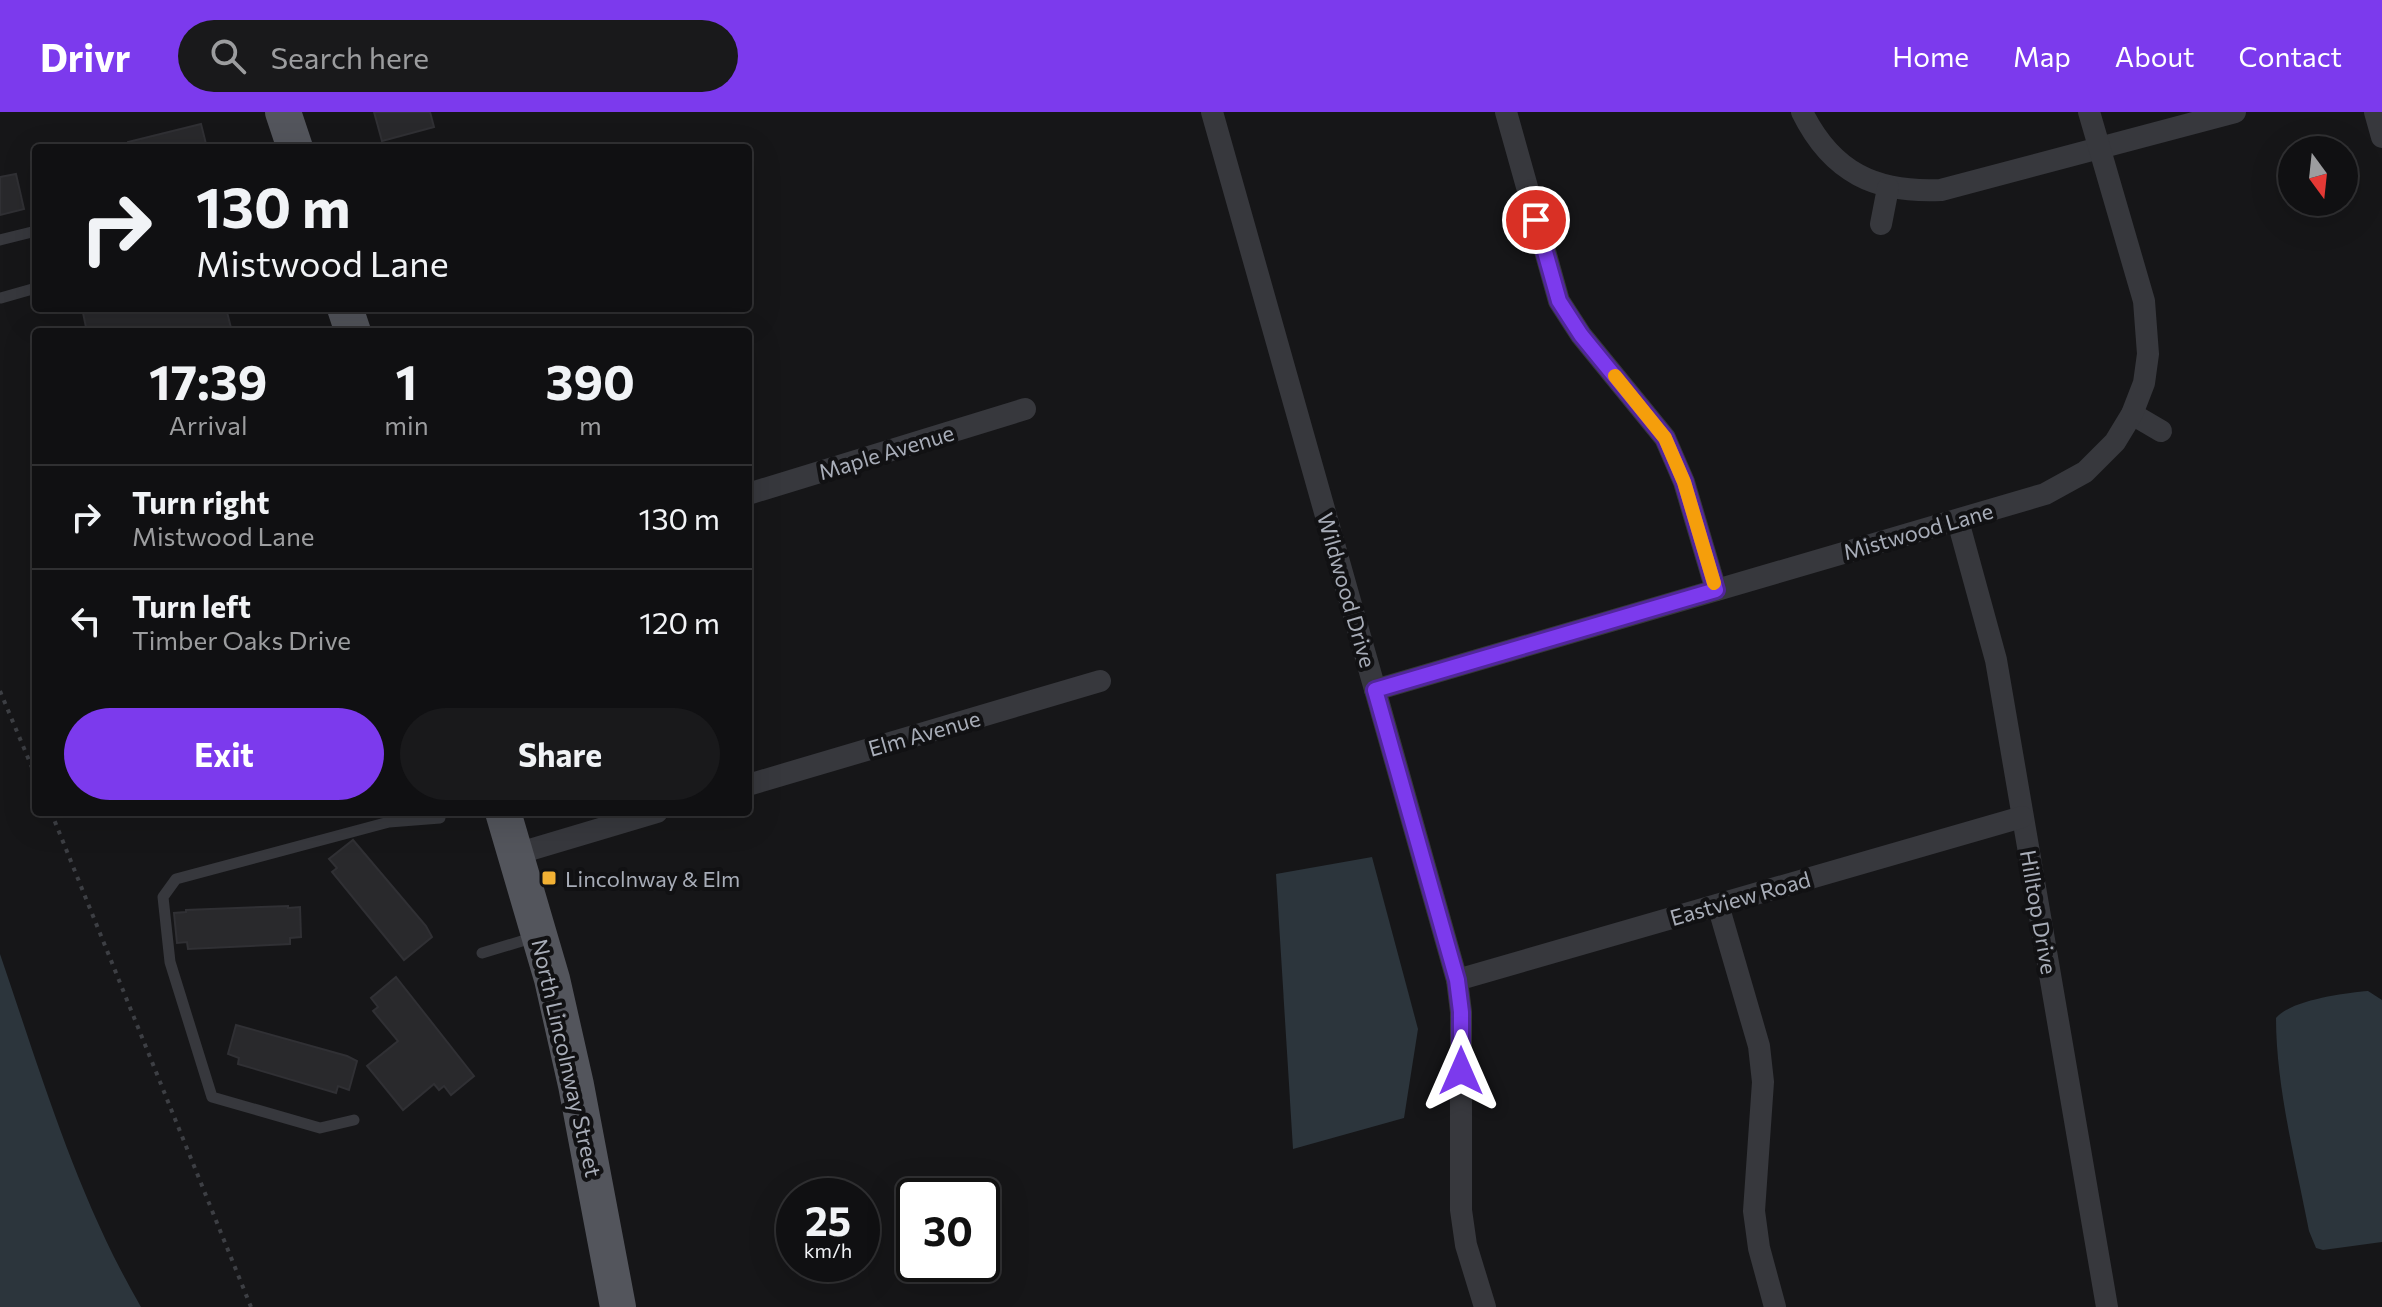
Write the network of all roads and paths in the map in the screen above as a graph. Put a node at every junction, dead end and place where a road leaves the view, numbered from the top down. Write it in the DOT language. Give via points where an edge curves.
graph roads {
  1 [pos="283,112"];
  2 [pos="1212,112"];
  3 [pos="1506,112"];
  4 [pos="1802,112"];
  5 [pos="2089,112"];
  6 [pos="2235,112"];
  7 [pos="2375,112"];
  8 [pos="2382,137"];
  9 [pos="294,144"];
  10 [pos="2100,150"];
  11 [pos="1888,188"];
  12 [pos="1881,224"];
  13 [pos="32,232"];
  14 [pos="0,240"];
  15 [pos="32,289"];
  16 [pos="1,298"];
  17 [pos="1025,409"];
  18 [pos="2132,414"];
  19 [pos="2161,431"];
  20 [pos="752,493"];
  21 [pos="1958,521"];
  22 [pos="1716,590"];
  23 [pos="1100,681"];
  24 [pos="1375,690"];
  25 [pos="0,691"];
  26 [pos="32,767"];
  27 [pos="752,784"];
  28 [pos="53,816"];
  29 [pos="504,816"];
  30 [pos="644,816"];
  31 [pos="2022,817"];
  32 [pos="440,818"];
  33 [pos="516,854"];
  34 [pos="1718,905"];
  35 [pos="540,936"];
  36 [pos="482,953"];
  37 [pos="1457,980"];
  38 [pos="354,1120"];
  39 [pos="251,1307"];
  40 [pos="618,1307"];
  41 [pos="1485,1307"];
  42 [pos="1775,1307"];
  43 [pos="2107,1307"];
  1 -- 9 [label="main road"];
  2 -- 24 [label="street, Wildwood Drive"];
  3 -- 22 [label="street" via="1559,301 1665,438 1684,482"];
  4 -- 11 [label="street" via="1829,153 1866,181"];
  5 -- 10 [label="street, Mistwood Lane"];
  6 -- 10 [label="street"];
  7 -- 8 [label="street"];
  10 -- 11 [label="street" via="1941,190"];
  10 -- 18 [label="street, Mistwood Lane" via="2148,327 2144,383"];
  11 -- 12 [label="street"];
  13 -- 14 [label="lane"];
  15 -- 16 [label="lane"];
  17 -- 20 [label="street, Maple Avenue"];
  18 -- 19 [label="street"];
  18 -- 21 [label="street, Mistwood Lane" via="2115,442 2085,472 2045,494"];
  21 -- 22 [label="street, Mistwood Lane"];
  21 -- 31 [label="street, Hilltop Drive" via="1996,660"];
  22 -- 24 [label="street, Mistwood Lane"];
  23 -- 27 [label="street, Elm Avenue"];
  24 -- 37 [label="street, Wildwood Drive"];
  25 -- 26 [label="path"];
  28 -- 39 [label="path"];
  29 -- 33 [label="main road, North Lincolnway Street"];
  30 -- 33 [label="street"];
  31 -- 34 [label="street, Eastview Road"];
  31 -- 43 [label="street, Hilltop Drive"];
  32 -- 38 [label="lane" via="389,822 176,879 163,897 170,962 212,1097 320,1128"];
  33 -- 35 [label="main road, North Lincolnway Street"];
  34 -- 37 [label="street, Eastview Road"];
  34 -- 42 [label="street" via="1759,1046 1763,1082 1754,1211"];
  35 -- 36 [label="lane"];
  35 -- 40 [label="main road, North Lincolnway Street"];
  37 -- 41 [label="street, Wildwood Drive" via="1461,1210"];
}
